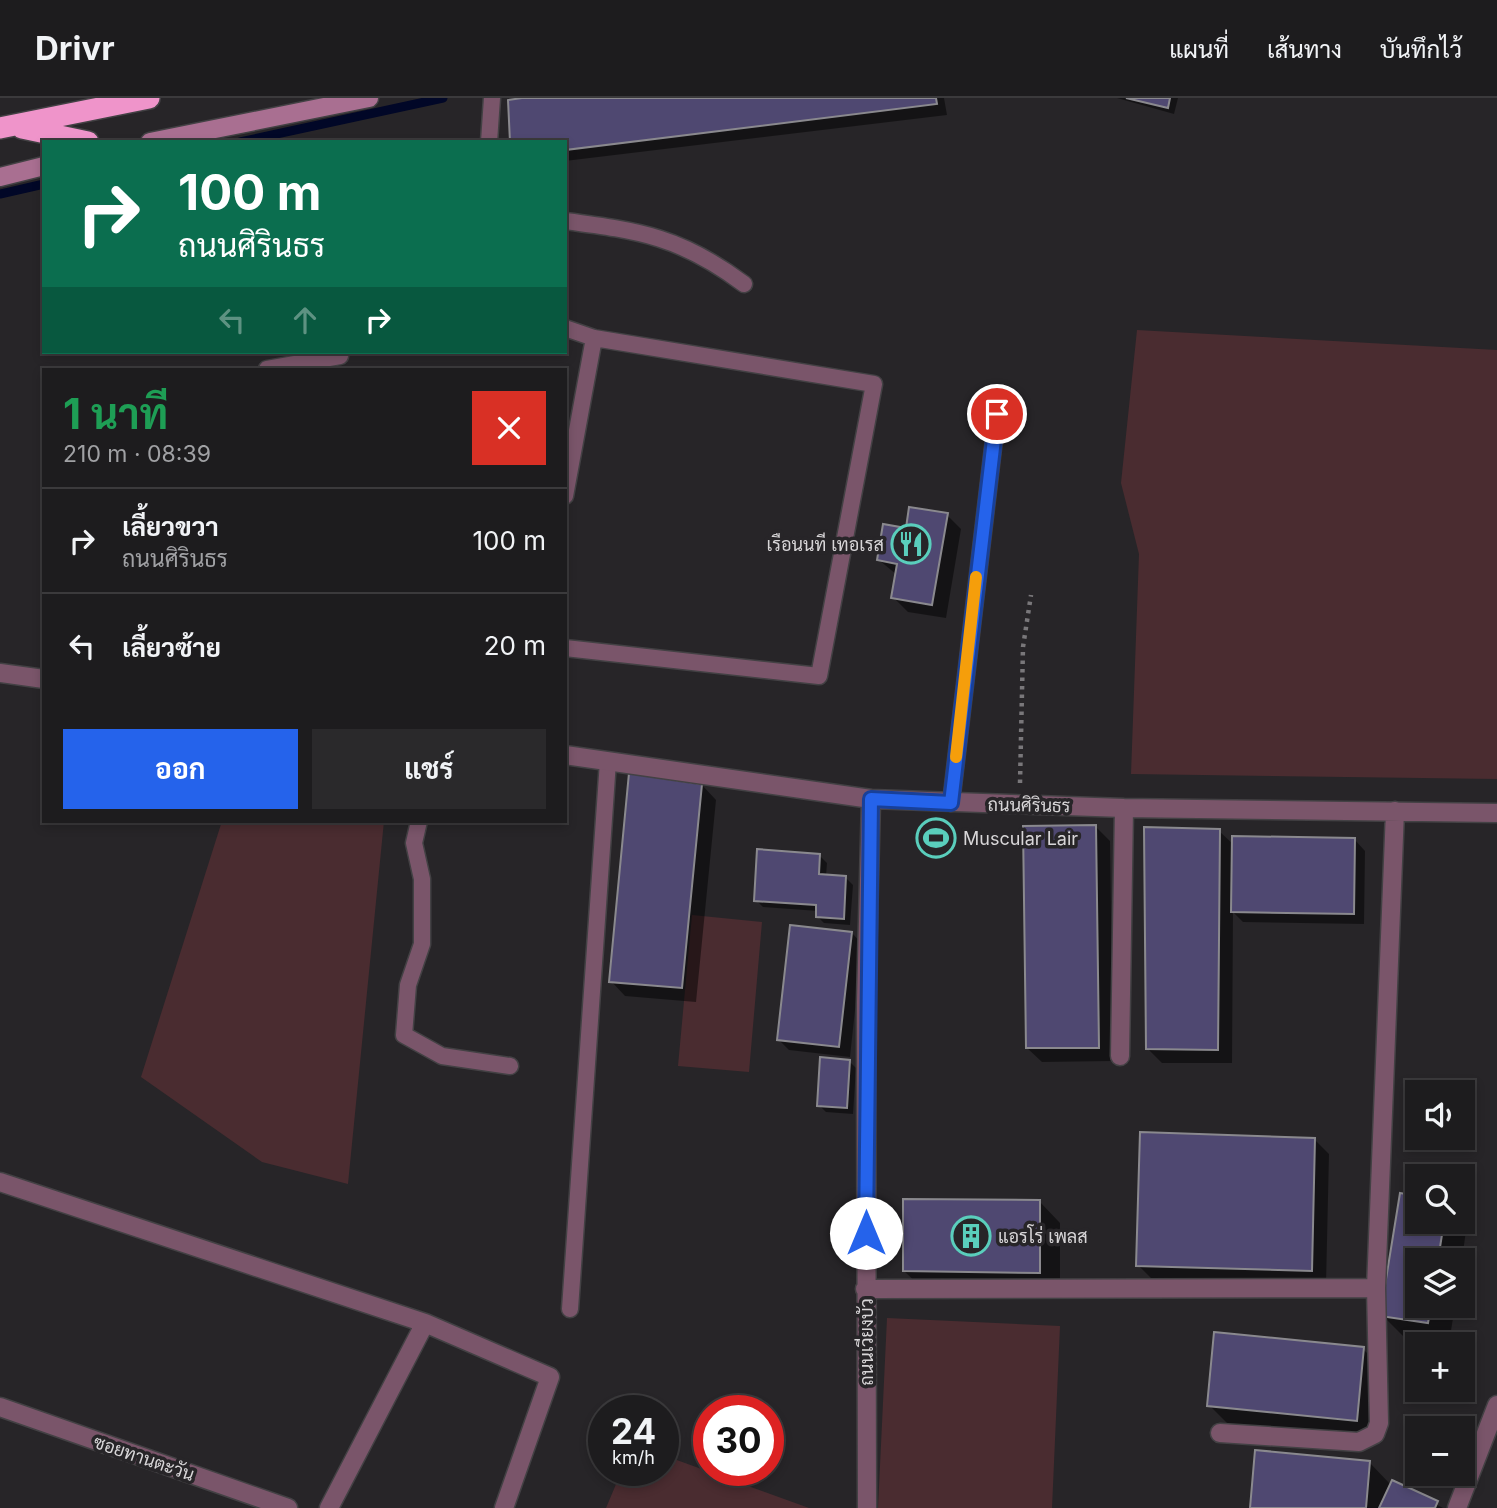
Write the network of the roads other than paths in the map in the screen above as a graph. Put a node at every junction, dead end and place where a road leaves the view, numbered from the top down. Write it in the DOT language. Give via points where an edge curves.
graph roads {
  1 [pos="149,98"];
  2 [pos="369,98"];
  3 [pos="492,98"];
  4 [pos="6,127"];
  5 [pos="77,140"];
  6 [pos="160,140"];
  7 [pos="489,140"];
  8 [pos="42,166"];
  9 [pos="0,177"];
  10 [pos="567,221"];
  11 [pos="744,284"];
  12 [pos="567,329"];
  13 [pos="594,338"];
  14 [pos="342,359"];
  15 [pos="274,368"];
  16 [pos="997,414"];
  17 [pos="567,485"];
  18 [pos="567,648"];
  19 [pos="0,673"];
  20 [pos="42,679"];
  21 [pos="567,755"];
  22 [pos="608,761"];
  23 [pos="871,799"];
  24 [pos="951,803"];
  25 [pos="1124,808"];
  26 [pos="1395,811"];
  27 [pos="1497,813"];
  28 [pos="419,823"];
  29 [pos="1120,1056"];
  30 [pos="510,1066"];
  31 [pos="0,1182"];
  32 [pos="866,1289"];
  33 [pos="1376,1289"];
  34 [pos="570,1309"];
  35 [pos="425,1323"];
  36 [pos="1497,1405"];
  37 [pos="0,1407"];
  38 [pos="1220,1433"];
  39 [pos="288,1508"];
  40 [pos="329,1508"];
  41 [pos="504,1508"];
  42 [pos="867,1508"];
  43 [pos="1457,1508"];
  1 -- 4 [label="highway"];
  2 -- 6 [label="main road"];
  3 -- 7 [label="lane"];
  4 -- 5 [label="highway"];
  8 -- 9 [label="main road"];
  10 -- 11 [label="lane" via="664,238 711,260"];
  12 -- 13 [label="lane"];
  13 -- 17 [label="lane"];
  13 -- 18 [label="lane" via="874,384 819,676"];
  14 -- 15 [label="lane"];
  16 -- 24 [label="lane"];
  19 -- 20 [label="street"];
  21 -- 22 [label="street, ถนนศิรินธร"];
  22 -- 23 [label="street, ถนนศิรินธร"];
  22 -- 34 [label="lane"];
  23 -- 24 [label="street, ถนนศิรินธร"];
  23 -- 32 [label="street, ถนนเวียงบัว"];
  24 -- 25 [label="street, ถนนศิรินธร"];
  25 -- 26 [label="street, ถนนศิรินธร"];
  25 -- 29 [label="street"];
  26 -- 27 [label="street, ถนนศิรินธร"];
  26 -- 33 [label="street"];
  28 -- 30 [label="lane" via="414,843 422,879 422,944 408,985 404,1035 442,1056"];
  31 -- 35 [label="street"];
  32 -- 33 [label="street"];
  32 -- 42 [label="street, ถนนเวียงบัว"];
  33 -- 38 [label="street" via="1375,1434 1359,1443"];
  35 -- 40 [label="street"];
  35 -- 41 [label="street" via="550,1377"];
  36 -- 43 [label="street"];
  37 -- 39 [label="street, ซอยทานตะวัน"];
}
